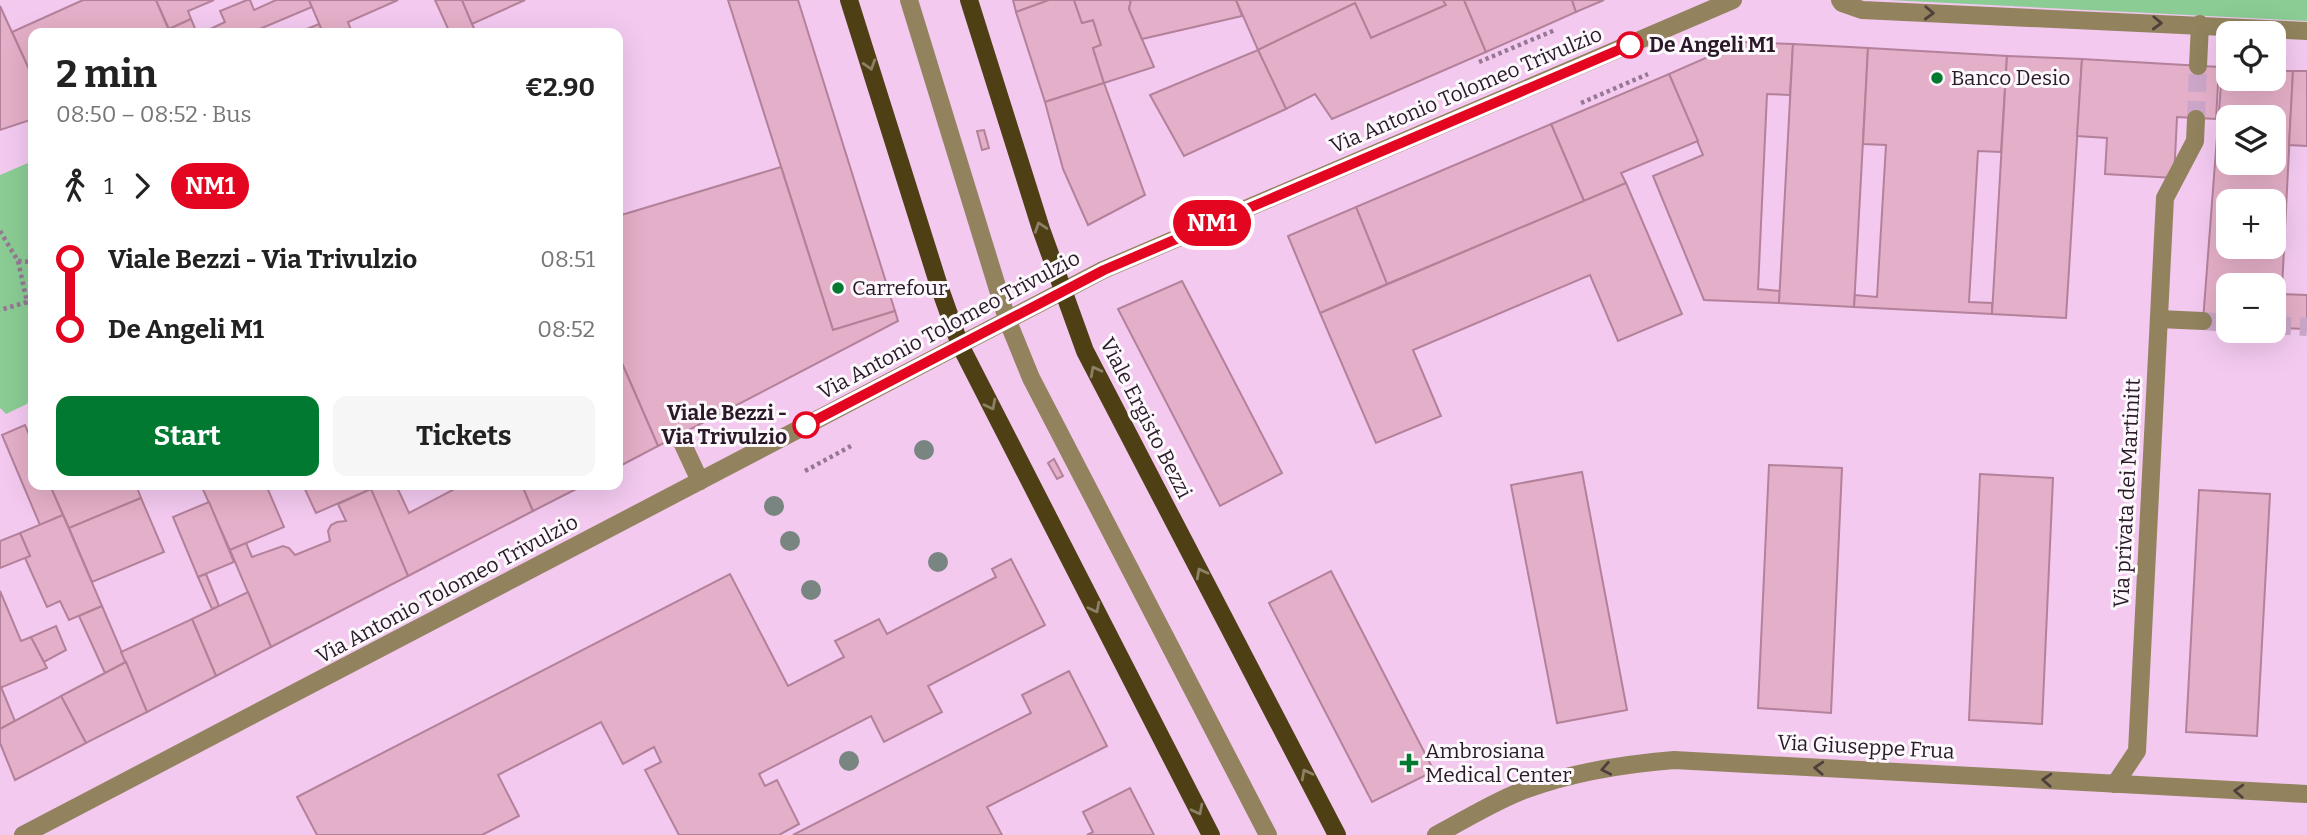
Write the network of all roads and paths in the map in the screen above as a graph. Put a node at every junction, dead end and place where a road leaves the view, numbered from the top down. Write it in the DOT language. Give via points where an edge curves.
graph roads {
  1 [pos="849,0"];
  2 [pos="909,0"];
  3 [pos="969,0"];
  4 [pos="1733,0"];
  5 [pos="1840,0"];
  6 [pos="2200,24"];
  7 [pos="1555,30"];
  8 [pos="2307,31"];
  9 [pos="1479,62"];
  10 [pos="2198,66"];
  11 [pos="1648,74"];
  12 [pos="1581,103"];
  13 [pos="2196,119"];
  14 [pos="0,230"];
  15 [pos="18,261"];
  16 [pos="28,262"];
  17 [pos="1062,292"];
  18 [pos="27,302"];
  19 [pos="0,310"];
  20 [pos="1007,319"];
  21 [pos="2159,319"];
  22 [pos="2203,321"];
  23 [pos="960,345"];
  24 [pos="679,436"];
  25 [pos="851,446"];
  26 [pos="805,471"];
  27 [pos="700,481"];
  28 [pos="2115,784"];
  29 [pos="2307,794"];
  30 [pos="23,835"];
  31 [pos="1211,835"];
  32 [pos="1268,835"];
  33 [pos="1337,835"];
  34 [pos="1436,835"];
  1 -- 23 [label="main road, one-way"];
  2 -- 20 [label="street"];
  17 -- 3 [label="main road, Viale Ergisto Bezzi, one-way"];
  4 -- 17 [label="street, Via Antonio Tolomeo Trivulzio"];
  5 -- 6 [label="street, one-way" via="1862,10"];
  6 -- 8 [label="street"];
  6 -- 10 [label="street"];
  7 -- 9 [label="path"];
  11 -- 12 [label="path"];
  13 -- 21 [label="street, Via privata dei Martinitt" via="2195,141 2165,198"];
  14 -- 15 [label="path"];
  15 -- 16 [label="path"];
  15 -- 18 [label="path"];
  17 -- 20 [label="street, Via Antonio Tolomeo Trivulzio"];
  33 -- 17 [label="main road, Viale Ergisto Bezzi, one-way" via="1085,351"];
  18 -- 19 [label="path"];
  20 -- 23 [label="street, Via Antonio Tolomeo Trivulzio"];
  20 -- 32 [label="street" via="1031,377"];
  21 -- 22 [label="street"];
  21 -- 28 [label="street, Via privata dei Martinitt" via="2137,751"];
  23 -- 27 [label="street, Via Antonio Tolomeo Trivulzio"];
  23 -- 31 [label="main road, one-way"];
  24 -- 27 [label="street"];
  25 -- 26 [label="path"];
  27 -- 30 [label="street, Via Antonio Tolomeo Trivulzio"];
  29 -- 28 [label="street, Via Giuseppe Frua, one-way"];
  28 -- 34 [label="street, Via Giuseppe Frua, one-way" via="1674,760 1565,777 1524,790"];
}
